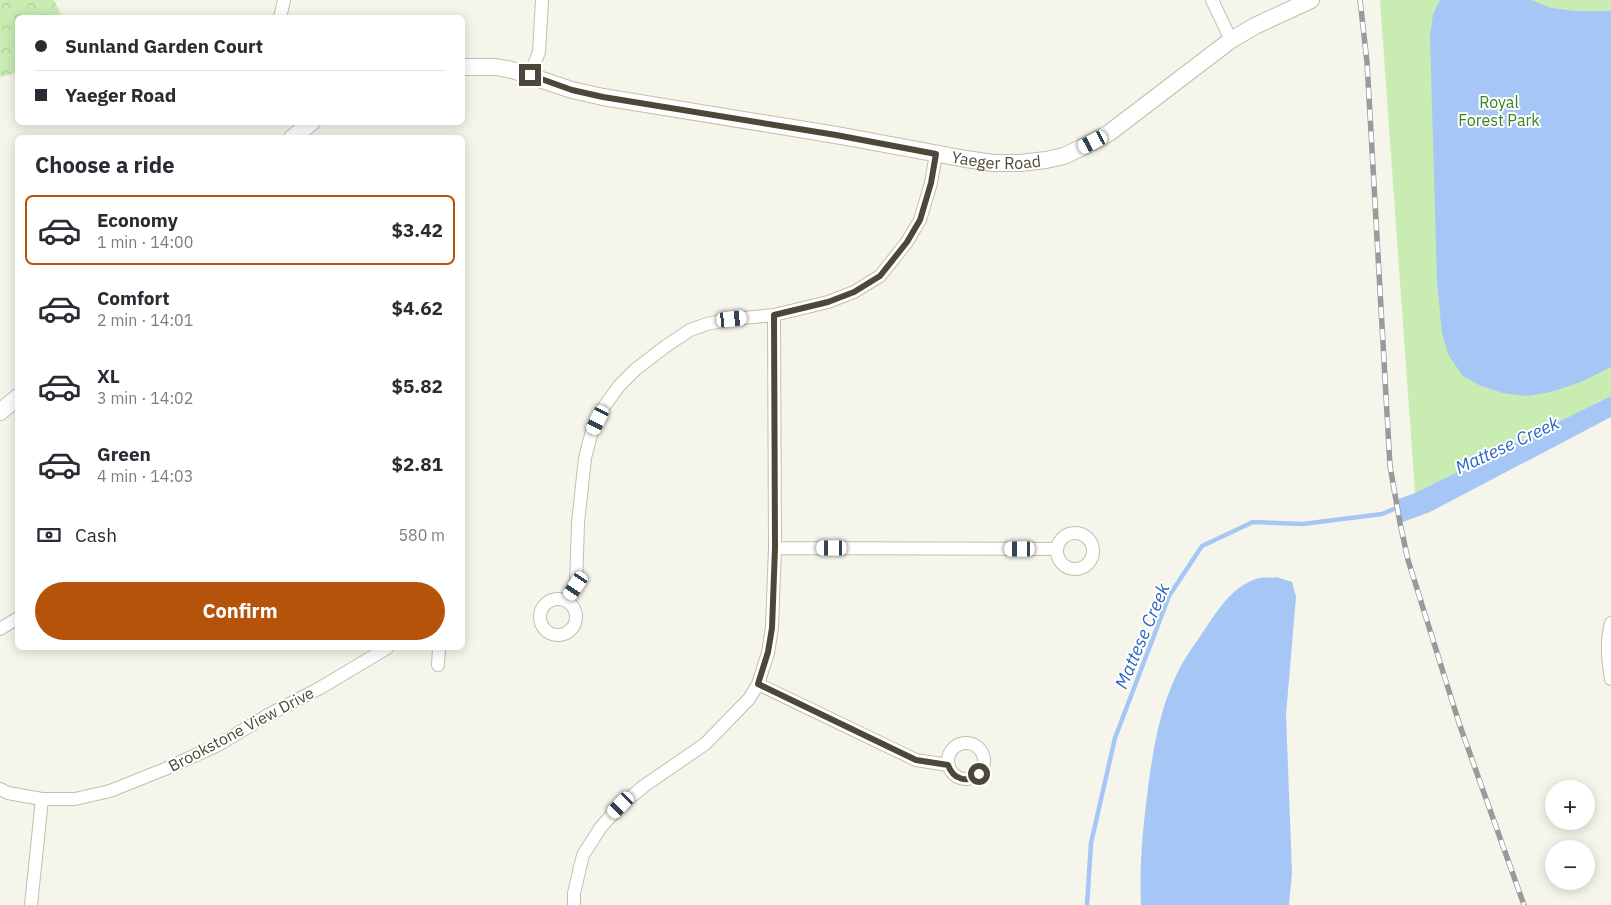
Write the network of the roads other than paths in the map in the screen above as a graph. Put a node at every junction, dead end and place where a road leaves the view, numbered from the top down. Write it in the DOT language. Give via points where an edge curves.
graph roads {
  1 [pos="284,0"];
  2 [pos="542,0"];
  3 [pos="1212,0"];
  4 [pos="1311,0"];
  5 [pos="281,15"];
  6 [pos="1232,40"];
  7 [pos="465,67"];
  8 [pos="530,75"];
  9 [pos="308,125"];
  10 [pos="296,135"];
  11 [pos="936,154"];
  12 [pos="774,315"];
  13 [pos="15,400"];
  14 [pos="0,412"];
  15 [pos="775,548"];
  16 [pos="1057,549"];
  17 [pos="567,601"];
  18 [pos="15,620"];
  19 [pos="1611,624"];
  20 [pos="0,630"];
  21 [pos="384,650"];
  22 [pos="439,650"];
  23 [pos="438,665"];
  24 [pos="1611,679"];
  25 [pos="758,684"];
  26 [pos="948,765"];
  27 [pos="0,790"];
  28 [pos="42,799"];
  29 [pos="31,905"];
  30 [pos="574,905"];
  1 -- 5 [label="street"];
  2 -- 8 [label="street" via="539,52"];
  3 -- 6 [label="street"];
  4 -- 6 [label="street, Yaeger Road"];
  6 -- 11 [label="street, Yaeger Road" via="1109,133 1064,156 1002,163"];
  7 -- 8 [label="street, Yaeger Road" via="496,67"];
  8 -- 11 [label="street, Yaeger Road" via="603,97"];
  9 -- 10 [label="street"];
  11 -- 12 [label="street" via="920,220 880,276 854,292 828,302"];
  12 -- 15 [label="street"];
  12 -- 17 [label="street" via="732,319 690,330 636,369 608,400 592,431 585,458 576,586"];
  13 -- 14 [label="street"];
  15 -- 16 [label="street"];
  15 -- 25 [label="street" via="772,628"];
  18 -- 20 [label="street"];
  19 -- 24 [label="street" via="1608,635"];
  21 -- 28 [label="street, Brookstone View Drive" via="218,745 165,769 110,791 75,799"];
  22 -- 23 [label="street"];
  25 -- 26 [label="street" via="916,760"];
  25 -- 30 [label="street" via="749,699 706,744 644,786 600,826 583,855"];
  27 -- 28 [label="street, Brookstone View Drive"];
  28 -- 29 [label="street"];
}
